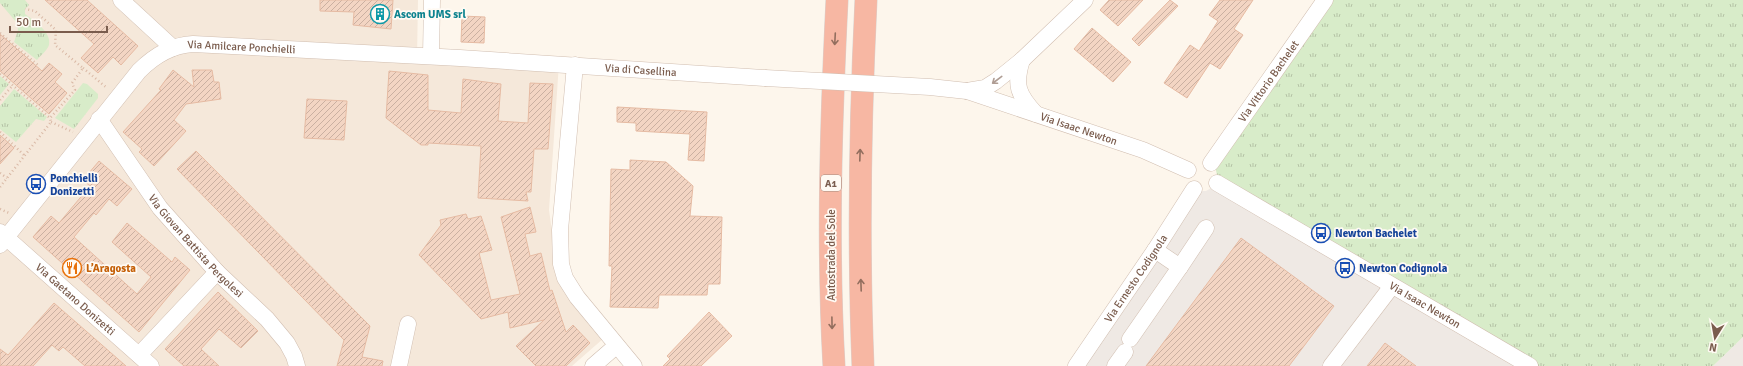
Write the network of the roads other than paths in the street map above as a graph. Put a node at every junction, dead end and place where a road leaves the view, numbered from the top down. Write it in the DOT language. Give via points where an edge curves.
graph roads {
  1 [pos="121,0"];
  2 [pos="432,0"];
  3 [pos="837,0"];
  4 [pos="866,0"];
  5 [pos="1085,0"];
  6 [pos="1325,0"];
  7 [pos="172,48"];
  8 [pos="431,56"];
  9 [pos="1022,60"];
  10 [pos="575,65"];
  11 [pos="967,91"];
  12 [pos="1038,115"];
  13 [pos="99,119"];
  14 [pos="1211,163"];
  15 [pos="1188,170"];
  16 [pos="1216,183"];
  17 [pos="1194,189"];
  18 [pos="1206,228"];
  19 [pos="2,238"];
  20 [pos="1155,250"];
  21 [pos="1180,266"];
  22 [pos="216,272"];
  23 [pos="1392,286"];
  24 [pos="408,324"];
  25 [pos="616,346"];
  26 [pos="145,361"];
  27 [pos="297,366"];
  28 [pos="399,366"];
  29 [pos="593,366"];
  30 [pos="634,366"];
  31 [pos="834,366"];
  32 [pos="863,366"];
  33 [pos="1076,366"];
  34 [pos="1115,366"];
  35 [pos="1331,366"];
  36 [pos="1530,366"];
  1 -- 7 [label="street"];
  2 -- 8 [label="street"];
  3 -- 31 [label="highway, Autostrada del Sole / A1, one-way" via="830,237"];
  32 -- 4 [label="highway, one-way" via="860,171"];
  5 -- 9 [label="street, Via di Casellina"];
  6 -- 14 [label="street, Via Vittorio Bachelet"];
  7 -- 8 [label="street, Via Amilcare Ponchielli" via="193,44"];
  7 -- 13 [label="street, Via Amilcare Ponchielli" via="144,66"];
  8 -- 10 [label="street, Via Amilcare Ponchielli"];
  9 -- 11 [label="street, Via di Casellina, one-way" via="986,88"];
  9 -- 12 [label="street" via="1017,74 1017,84 1024,101"];
  10 -- 11 [label="street, Via di Casellina, bridge" via="930,86"];
  10 -- 25 [label="street" via="560,230 562,264 566,278 575,293"];
  11 -- 12 [label="street, Via Isaac Newton"];
  12 -- 15 [label="street, Via Isaac Newton" via="1143,150"];
  13 -- 19 [label="street, Via Amilcare Ponchielli"];
  13 -- 22 [label="street, Via Giovan Battista Pergolesi" via="160,208"];
  14 -- 15 [label="street" via="1198,161"];
  14 -- 16 [label="street" via="1218,172"];
  15 -- 17 [label="street" via="1187,180"];
  16 -- 17 [label="street" via="1206,191"];
  16 -- 23 [label="street, Via Isaac Newton"];
  17 -- 20 [label="street, Via Ernesto Codignola"];
  18 -- 21 [label="street"];
  19 -- 26 [label="street, Via Gaetano Donizetti"];
  20 -- 21 [label="street"];
  20 -- 33 [label="street, Via Ernesto Codignola"];
  21 -- 34 [label="street"];
  22 -- 26 [label="street"];
  22 -- 27 [label="street, Via Giovan Battista Pergolesi" via="271,324 292,351"];
  23 -- 35 [label="street"];
  23 -- 36 [label="street, Via Isaac Newton"];
  24 -- 28 [label="street"];
  25 -- 29 [label="street"];
  25 -- 30 [label="street"];
}
